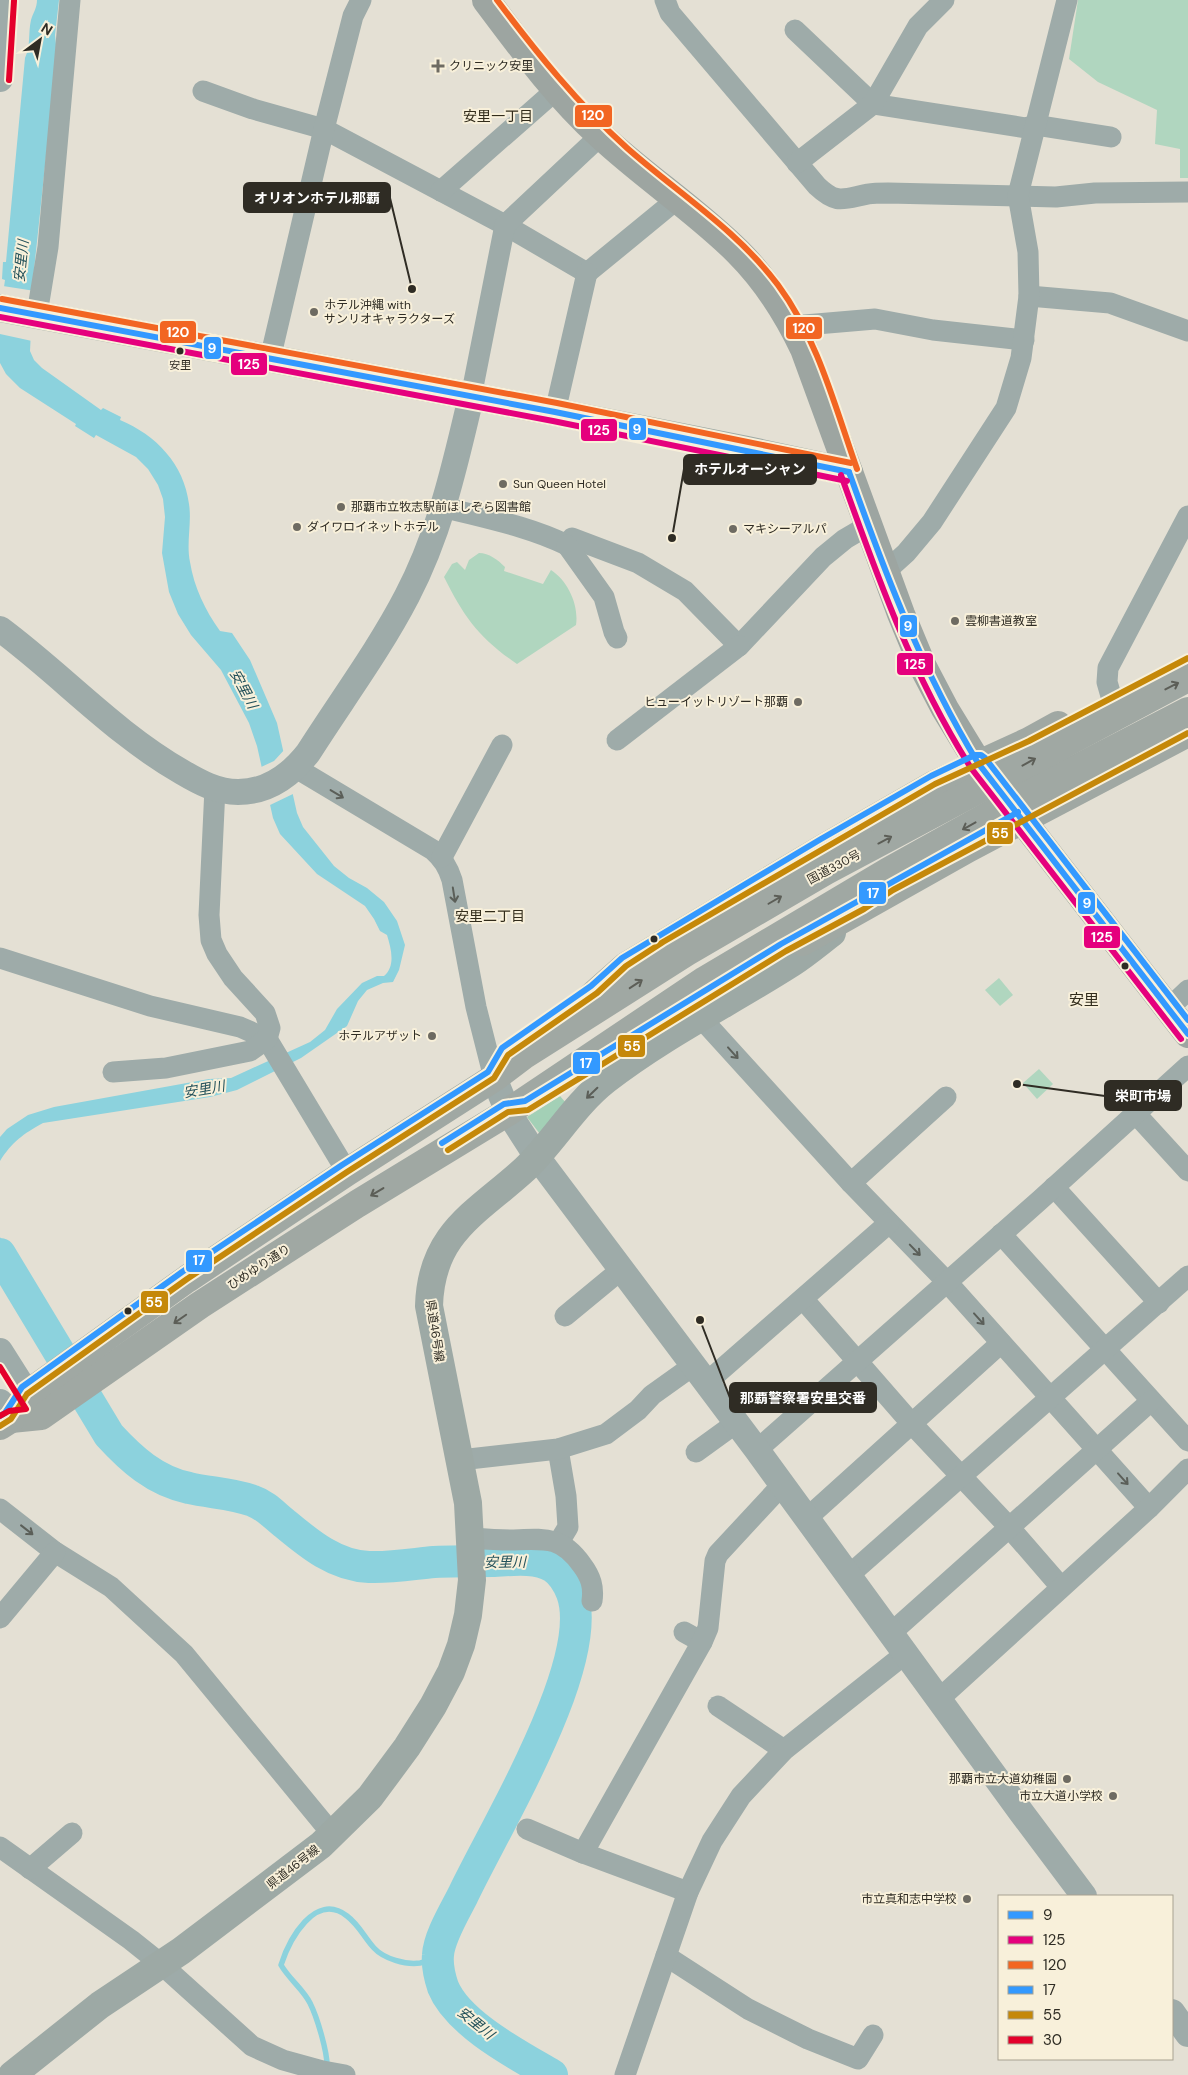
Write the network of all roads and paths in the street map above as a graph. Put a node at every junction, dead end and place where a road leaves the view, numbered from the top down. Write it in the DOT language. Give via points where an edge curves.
graph roads {
  1 [pos="5,0"];
  2 [pos="70,0"];
  3 [pos="361,0"];
  4 [pos="486,0"];
  5 [pos="665,0"];
  6 [pos="944,0"];
  7 [pos="1067,0"];
  8 [pos="795,30"];
  9 [pos="0,79"];
  10 [pos="556,90"];
  11 [pos="202,91"];
  12 [pos="873,104"];
  13 [pos="1035,124"];
  14 [pos="324,129"];
  15 [pos="600,136"];
  16 [pos="1111,137"];
  17 [pos="797,163"];
  18 [pos="442,190"];
  19 [pos="1188,192"];
  20 [pos="1018,195"];
  21 [pos="676,200"];
  22 [pos="506,225"];
  23 [pos="588,273"];
  24 [pos="1029,296"];
  25 [pos="1,308"];
  26 [pos="35,314"];
  27 [pos="793,326"];
  28 [pos="1188,331"];
  29 [pos="1024,340"];
  30 [pos="270,358"];
  31 [pos="471,397"];
  32 [pos="555,412"];
  33 [pos="849,472"];
  34 [pos="443,507"];
  35 [pos="1188,516"];
  36 [pos="868,525"];
  37 [pos="567,545"];
  38 [pos="886,572"];
  39 [pos="0,629"];
  40 [pos="617,638"];
  41 [pos="740,646"];
  42 [pos="1188,658"];
  43 [pos="1188,678"];
  44 [pos="1111,696"];
  45 [pos="1188,711"];
  46 [pos="1188,733"];
  47 [pos="617,740"];
  48 [pos="502,746"];
  49 [pos="978,763"];
  50 [pos="298,766"];
  51 [pos="215,788"];
  52 [pos="1022,820"];
  53 [pos="442,858"];
  54 [pos="852,904"];
  55 [pos="0,958"];
  56 [pos="1188,990"];
  57 [pos="1168,1009"];
  58 [pos="700,1017"];
  59 [pos="1188,1034"];
  60 [pos="270,1043"];
  61 [pos="1188,1066"];
  62 [pos="113,1072"];
  63 [pos="494,1078"];
  64 [pos="946,1097"];
  65 [pos="508,1112"];
  66 [pos="1135,1112"];
  67 [pos="537,1157"];
  68 [pos="1188,1171"];
  69 [pos="347,1172"];
  70 [pos="851,1183"];
  71 [pos="1054,1187"];
  72 [pos="889,1223"];
  73 [pos="1001,1234"];
  74 [pos="622,1269"];
  75 [pos="1188,1276"];
  76 [pos="947,1282"];
  77 [pos="803,1299"];
  78 [pos="1158,1303"];
  79 [pos="565,1316"];
  80 [pos="1001,1343"];
  81 [pos="1106,1350"];
  82 [pos="0,1351"];
  83 [pos="858,1360"];
  84 [pos="700,1374"];
  85 [pos="62,1386"];
  86 [pos="1050,1399"];
  87 [pos="1151,1401"];
  88 [pos="34,1405"];
  89 [pos="4,1416"];
  90 [pos="736,1423"];
  91 [pos="912,1424"];
  92 [pos="1188,1441"];
  93 [pos="558,1449"];
  94 [pos="757,1450"];
  95 [pos="1096,1450"];
  96 [pos="696,1452"];
  97 [pos="460,1460"];
  98 [pos="1188,1469"];
  99 [pos="962,1476"];
  100 [pos="781,1486"];
  101 [pos="1149,1508"];
  102 [pos="0,1509"];
  103 [pos="806,1519"];
  104 [pos="1009,1527"];
  105 [pos="472,1542"];
  106 [pos="559,1542"];
  107 [pos="55,1552"];
  108 [pos="848,1576"];
  109 [pos="1061,1587"];
  110 [pos="592,1602"];
  111 [pos="0,1618"];
  112 [pos="898,1644"];
  113 [pos="938,1700"];
  114 [pos="718,1706"];
  115 [pos="784,1750"];
  116 [pos="527,1829"];
  117 [pos="72,1833"];
  118 [pos="333,1835"];
  119 [pos="0,1847"];
  120 [pos="583,1853"];
  121 [pos="30,1868"];
  122 [pos="688,1892"];
  123 [pos="1083,1895"];
  124 [pos="666,1956"];
  125 [pos="161,1964"];
  126 [pos="1173,2013"];
  127 [pos="1188,2034"];
  128 [pos="873,2036"];
  129 [pos="337,2074"];
  130 [pos="12,2075"];
  131 [pos="625,2075"];
  1 -- 9 [label="street"];
  2 -- 26 [label="street" via="48,247"];
  3 -- 14 [label="street" via="353,16"];
  4 -- 10 [label="main road"];
  5 -- 17 [label="street" via="670,13"];
  6 -- 12 [label="street" via="918,26"];
  7 -- 13 [label="street"];
  8 -- 12 [label="street"];
  10 -- 15 [label="main road"];
  10 -- 18 [label="street"];
  11 -- 14 [label="street"];
  12 -- 13 [label="street" via="1026,128"];
  12 -- 17 [label="street"];
  13 -- 16 [label="street"];
  13 -- 20 [label="street"];
  14 -- 18 [label="street"];
  14 -- 30 [label="street"];
  15 -- 21 [label="main road"];
  15 -- 22 [label="street"];
  17 -- 20 [label="street" via="826,195 836,199 888,193"];
  18 -- 22 [label="street"];
  19 -- 20 [label="street" via="1095,193 1056,197"];
  20 -- 24 [label="street" via="1028,252"];
  21 -- 23 [label="street"];
  21 -- 27 [label="main road" via="737,251 772,292"];
  22 -- 23 [label="street"];
  22 -- 31 [label="street"];
  23 -- 32 [label="street"];
  24 -- 28 [label="street" via="1110,303"];
  24 -- 29 [label="street"];
  25 -- 26 [label="main road"];
  26 -- 30 [label="main road"];
  27 -- 29 [label="street" via="875,320"];
  27 -- 33 [label="main road"];
  29 -- 38 [label="street" via="1006,408 932,522"];
  30 -- 31 [label="main road"];
  31 -- 32 [label="main road"];
  31 -- 34 [label="street"];
  32 -- 33 [label="main road"];
  33 -- 36 [label="main road"];
  34 -- 37 [label="street" via="508,523"];
  34 -- 50 [label="street" via="408,595"];
  35 -- 44 [label="street" via="1108,668"];
  36 -- 38 [label="main road"];
  36 -- 41 [label="street" via="823,557"];
  37 -- 40 [label="street" via="604,597"];
  37 -- 41 [label="street" via="572,538 638,563 685,591"];
  38 -- 49 [label="main road" via="930,682"];
  39 -- 51 [label="street" via="139,745"];
  41 -- 47 [label="street"];
  42 -- 44 [label="highway"];
  63 -- 43 [label="highway, 国道330号, one-way" via="678,957 826,871"];
  44 -- 49 [label="highway" via="1029,741"];
  45 -- 54 [label="highway, one-way" via="1027,794"];
  46 -- 52 [label="highway"];
  48 -- 53 [label="street"];
  49 -- 52 [label="main road"];
  49 -- 63 [label="highway" via="825,847 626,966 597,993 508,1055"];
  50 -- 51 [label="street" via="275,783 258,789 237,792"];
  50 -- 53 [label="street, one-way"];
  51 -- 60 [label="street" via="208,916 211,940 216,954 233,978 265,1013"];
  52 -- 54 [label="highway" via="893,890"];
  52 -- 57 [label="main road"];
  53 -- 63 [label="street, one-way" via="452,880 476,1007"];
  54 -- 58 [label="main road, 県道46号線" via="794,962"];
  54 -- 65 [label="highway" via="706,980"];
  55 -- 60 [label="street" via="150,1006 240,1027"];
  56 -- 57 [label="street"];
  57 -- 59 [label="main road"];
  58 -- 67 [label="main road, 県道46号線, one-way" via="593,1091"];
  58 -- 70 [label="street, one-way"];
  60 -- 62 [label="street" via="250,1052 166,1068"];
  60 -- 69 [label="street"];
  61 -- 66 [label="street"];
  63 -- 65 [label="street"];
  63 -- 69 [label="highway, ひめゆり通り"];
  64 -- 70 [label="street"];
  65 -- 67 [label="street"];
  65 -- 85 [label="highway, ひめゆり通り, one-way" via="200,1305 102,1374"];
  66 -- 68 [label="street"];
  66 -- 71 [label="street"];
  67 -- 74 [label="street"];
  67 -- 97 [label="main road, 県道46号線" via="451,1235 437,1260 430,1284 430,1317"];
  69 -- 85 [label="highway, ひめゆり通り" via="187,1279 87,1352"];
  70 -- 72 [label="street"];
  71 -- 73 [label="street"];
  71 -- 78 [label="street"];
  72 -- 76 [label="street, one-way"];
  72 -- 77 [label="street"];
  73 -- 76 [label="street"];
  73 -- 81 [label="street"];
  74 -- 79 [label="street"];
  74 -- 84 [label="street"];
  75 -- 78 [label="street"];
  76 -- 80 [label="street, one-way"];
  76 -- 83 [label="street"];
  77 -- 83 [label="street"];
  77 -- 84 [label="street"];
  78 -- 81 [label="street"];
  80 -- 86 [label="street"];
  80 -- 91 [label="street"];
  81 -- 86 [label="street"];
  81 -- 87 [label="street"];
  82 -- 88 [label="street"];
  83 -- 91 [label="street"];
  83 -- 94 [label="street"];
  84 -- 90 [label="street"];
  84 -- 93 [label="street" via="652,1395 606,1434"];
  85 -- 88 [label="highway, ひめゆり通り"];
  86 -- 95 [label="street"];
  86 -- 99 [label="street"];
  87 -- 92 [label="street"];
  87 -- 95 [label="street"];
  88 -- 89 [label="highway, ひめゆり通り"];
  90 -- 94 [label="street"];
  90 -- 96 [label="street"];
  91 -- 99 [label="street"];
  91 -- 103 [label="street"];
  93 -- 97 [label="street"];
  93 -- 106 [label="street" via="568,1527"];
  94 -- 100 [label="street"];
  95 -- 101 [label="street, one-way"];
  95 -- 104 [label="street"];
  97 -- 105 [label="main road, 県道46号線"];
  98 -- 101 [label="street"];
  99 -- 104 [label="street"];
  99 -- 108 [label="street"];
  100 -- 103 [label="street"];
  100 -- 120 [label="street" via="718,1554 708,1628 693,1637"];
  101 -- 109 [label="street"];
  102 -- 107 [label="street, one-way"];
  103 -- 108 [label="street"];
  104 -- 109 [label="street"];
  104 -- 112 [label="street"];
  105 -- 106 [label="street" via="544,1539"];
  105 -- 118 [label="main road, 県道46号線" via="472,1580 465,1631 451,1672 389,1773 358,1799"];
  106 -- 110 [label="street" via="575,1554 586,1570 594,1590"];
  107 -- 111 [label="street"];
  107 -- 118 [label="street" via="111,1587 184,1654"];
  108 -- 112 [label="street"];
  109 -- 113 [label="street"];
  112 -- 113 [label="street"];
  112 -- 115 [label="street"];
  113 -- 123 [label="street"];
  114 -- 115 [label="street"];
  115 -- 122 [label="street" via="741,1796 712,1841"];
  116 -- 120 [label="street"];
  117 -- 121 [label="street"];
  118 -- 125 [label="main road, 県道46号線" via="231,1915"];
  119 -- 121 [label="street"];
  120 -- 122 [label="street"];
  121 -- 125 [label="street"];
  122 -- 124 [label="street"];
  124 -- 128 [label="street" via="748,2009 858,2059"];
  124 -- 131 [label="street"];
  125 -- 129 [label="street" via="252,2046 283,2060"];
  125 -- 130 [label="main road, 県道46号線" via="100,2005"];
  126 -- 127 [label="street"];
}
